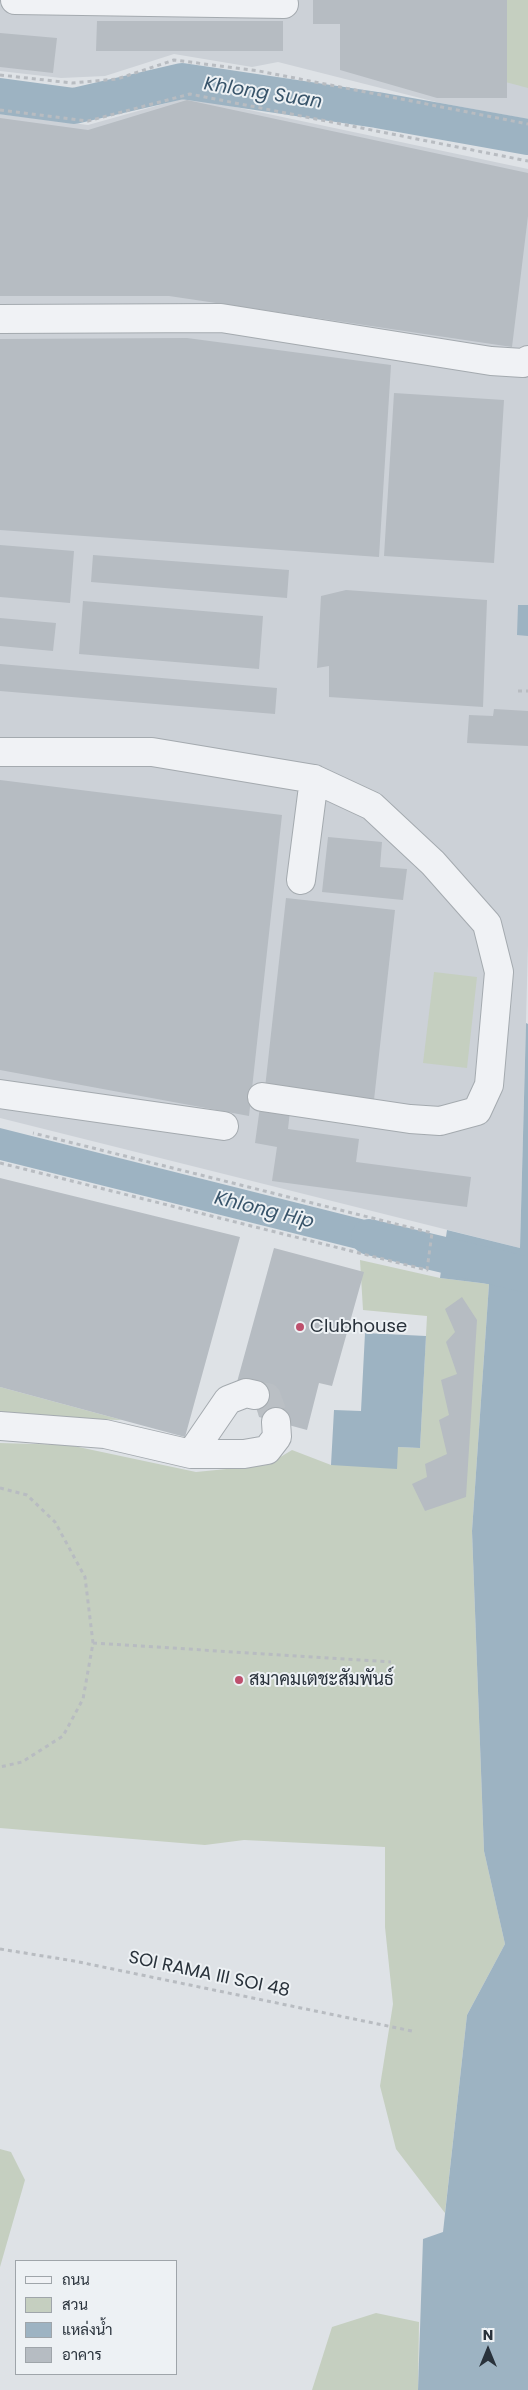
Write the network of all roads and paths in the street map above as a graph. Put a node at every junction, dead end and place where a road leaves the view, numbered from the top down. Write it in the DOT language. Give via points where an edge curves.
graph roads {
  1 [pos="15,0"];
  2 [pos="284,4"];
  3 [pos="0,75"];
  4 [pos="0,110"];
  5 [pos="528,124"];
  6 [pos="528,161"];
  7 [pos="0,319"];
  8 [pos="528,360"];
  9 [pos="518,691"];
  10 [pos="528,691"];
  11 [pos="0,752"];
  12 [pos="314,779"];
  13 [pos="301,880"];
  14 [pos="0,1094"];
  15 [pos="262,1096"];
  16 [pos="224,1126"];
  17 [pos="24,1131"];
  18 [pos="0,1163"];
  19 [pos="255,1395"];
  20 [pos="276,1422"];
  21 [pos="0,1426"];
  22 [pos="191,1454"];
  23 [pos="0,1488"];
  24 [pos="92,1643"];
  25 [pos="391,1662"];
  26 [pos="0,1767"];
  27 [pos="0,1949"];
  28 [pos="412,2031"];
  1 -- 2 [label="lane"];
  3 -- 5 [label="path" via="72,83 108,80 174,60 259,71"];
  4 -- 6 [label="path" via="88,121 190,94"];
  7 -- 8 [label="lane" via="221,318 491,361 523,363"];
  9 -- 10 [label="path"];
  11 -- 12 [label="lane" via="152,752"];
  12 -- 13 [label="lane"];
  12 -- 15 [label="lane" via="372,806 433,863 487,924 499,972 489,1085 477,1111 440,1121"];
  14 -- 16 [label="lane"];
  17 -- 18 [label="path" via="432,1233 427,1270"];
  19 -- 22 [label="lane" via="246,1393 228,1400"];
  20 -- 22 [label="lane" via="277,1438 267,1450 244,1454"];
  21 -- 22 [label="lane" via="105,1434"];
  23 -- 24 [label="path" via="27,1494 55,1522 85,1578"];
  24 -- 25 [label="path"];
  24 -- 26 [label="path" via="83,1699 63,1736 22,1762"];
  27 -- 28 [label="path, SOI RAMA III SOI 48" via="74,1961"];
}
